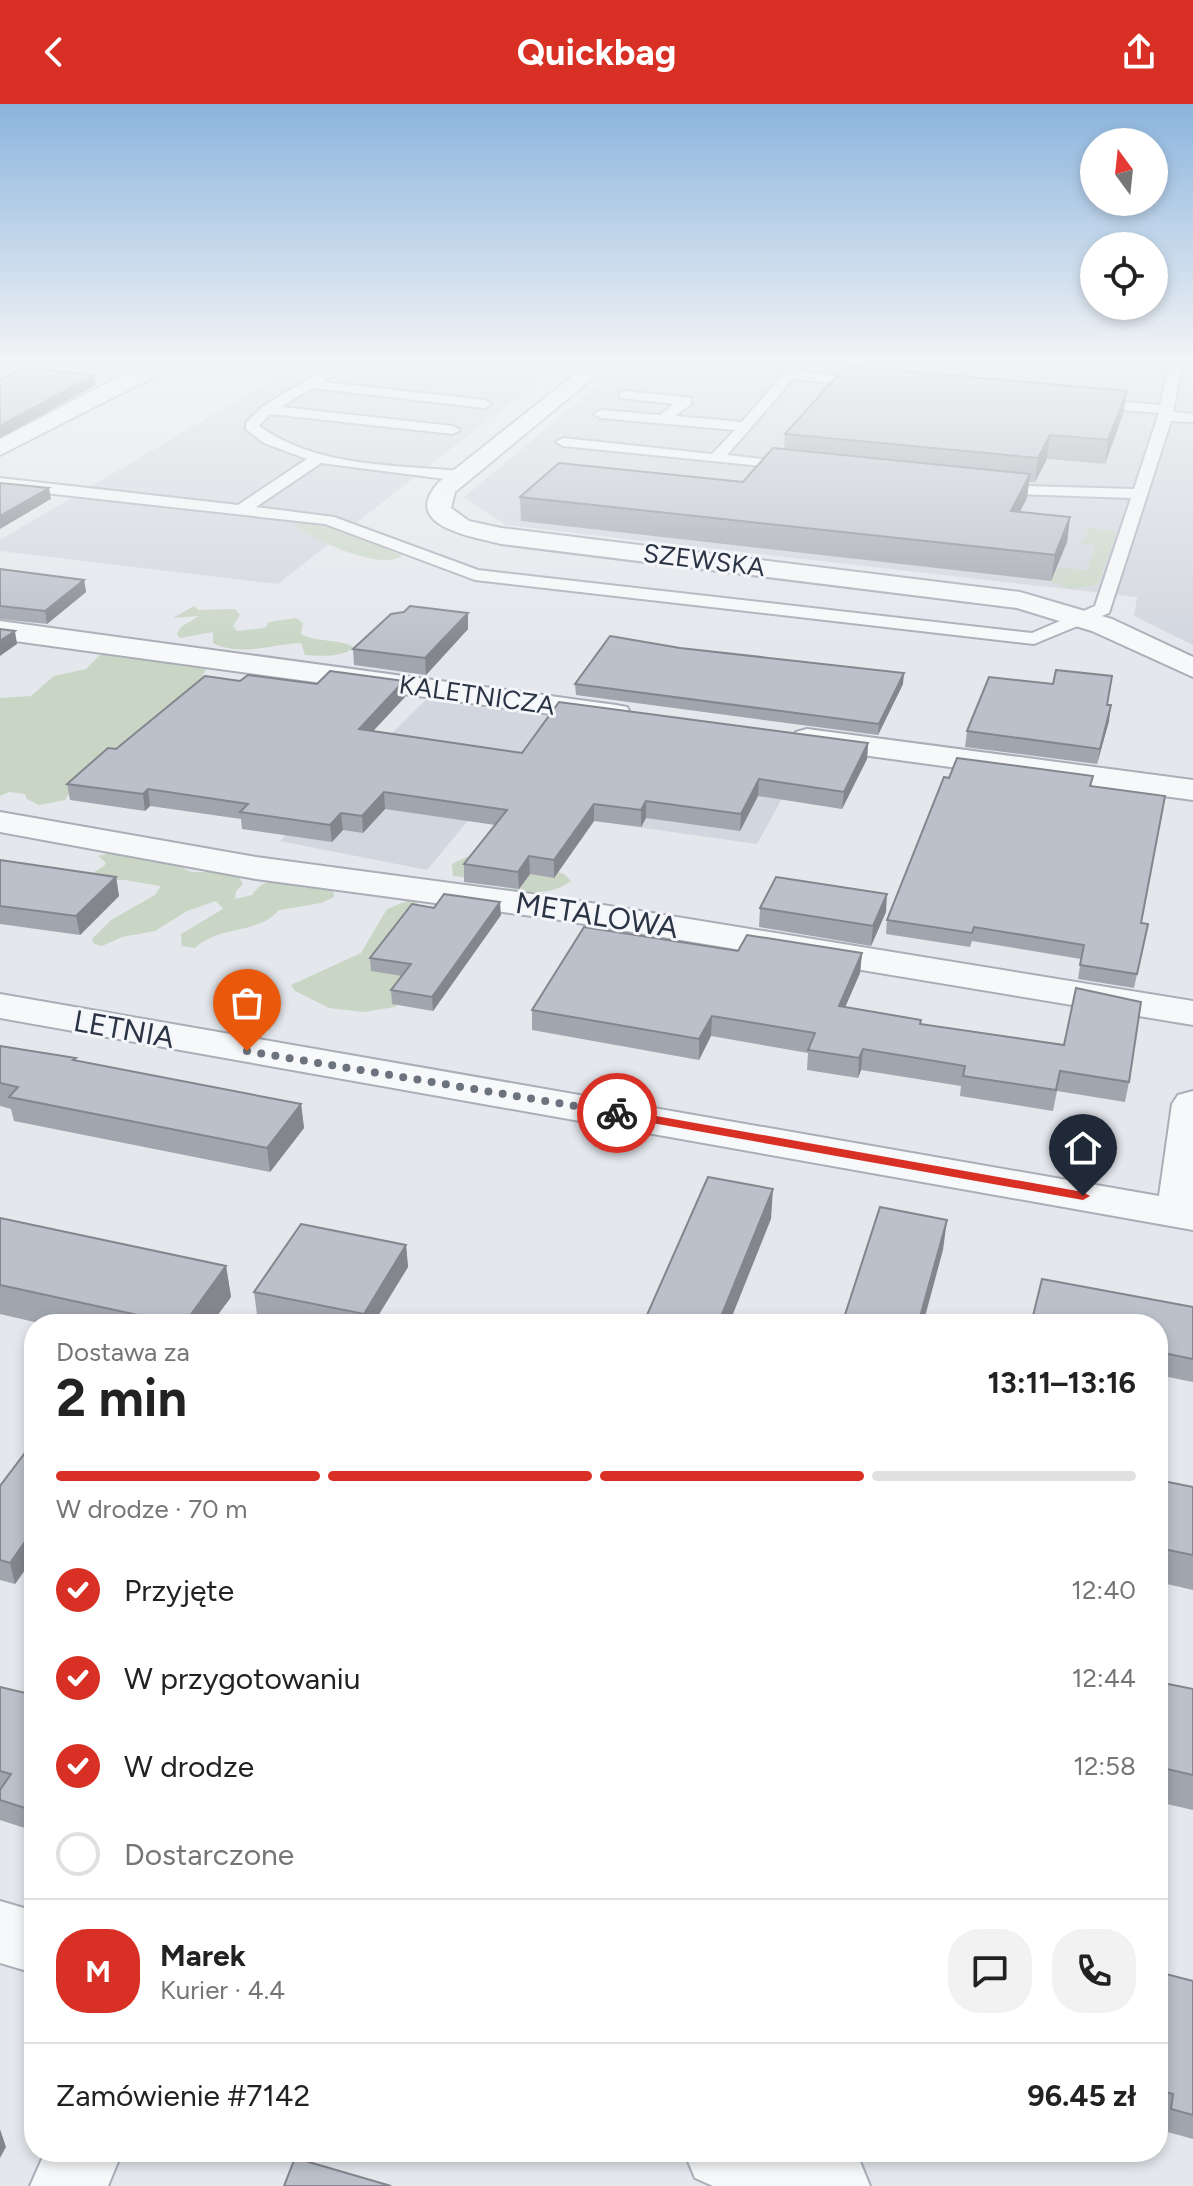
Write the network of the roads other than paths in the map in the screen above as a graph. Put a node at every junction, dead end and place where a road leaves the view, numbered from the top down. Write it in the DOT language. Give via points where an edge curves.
graph roads {
  1 [pos="311,455"];
  2 [pos="487,455"];
  3 [pos="681,455"];
  4 [pos="719,455"];
  5 [pos="1152,455"];
  6 [pos="318,458"];
  7 [pos="715,459"];
  8 [pos="810,469"];
  9 [pos="461,476"];
  10 [pos="0,483"];
  11 [pos="968,486"];
  12 [pos="1139,494"];
  13 [pos="241,510"];
  14 [pos="1086,619"];
  15 [pos="0,630"];
  16 [pos="1192,667"];
  17 [pos="644,717"];
  18 [pos="786,736"];
  19 [pos="1193,790"];
  20 [pos="0,822"];
  21 [pos="0,1006"];
  22 [pos="1193,1013"];
  23 [pos="1193,1104"];
  24 [pos="1186,1215"];
  25 [pos="0,1932"];
  26 [pos="24,1939"];
  27 [pos="80,2162"];
  28 [pos="754,2162"];
  29 [pos="68,2186"];
  30 [pos="832,2186"];
  1 -- 6 [label="lane"];
  2 -- 9 [label="street, SZEWSKA"];
  3 -- 7 [label="lane"];
  4 -- 7 [label="lane"];
  5 -- 12 [label="lane"];
  6 -- 9 [label="lane"];
  6 -- 13 [label="lane"];
  7 -- 8 [label="lane"];
  9 -- 14 [label="street, SZEWSKA" via="440,495 439,511 478,531 975,592"];
  10 -- 13 [label="lane"];
  11 -- 12 [label="lane"];
  12 -- 14 [label="lane" via="1103,609"];
  13 -- 14 [label="lane" via="328,520 475,575 1034,639"];
  14 -- 16 [label="street, SZEWSKA"];
  15 -- 17 [label="street, KALETNICZA"];
  18 -- 19 [label="street"];
  20 -- 22 [label="street, METALOWA" via="256,868 554,908"];
  21 -- 24 [label="street, LETNIA"];
  23 -- 24 [label="street"];
  25 -- 26 [label="street"];
  27 -- 29 [label="street"];
  28 -- 30 [label="street"];
}
